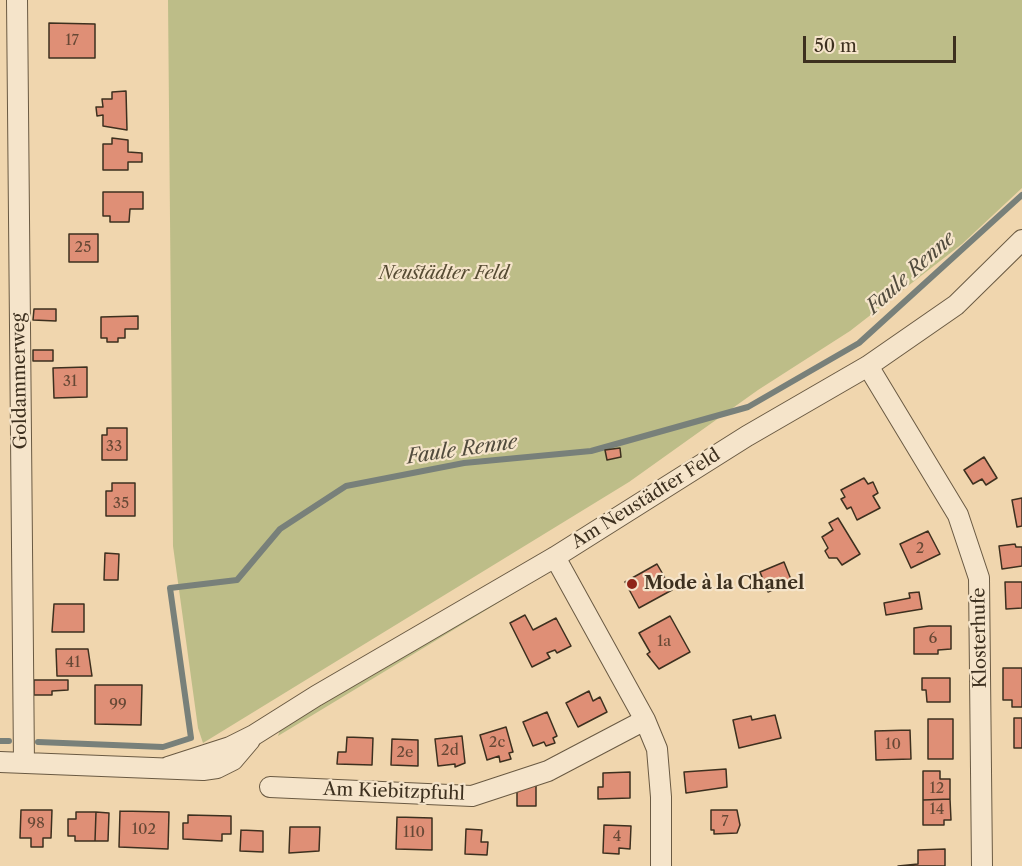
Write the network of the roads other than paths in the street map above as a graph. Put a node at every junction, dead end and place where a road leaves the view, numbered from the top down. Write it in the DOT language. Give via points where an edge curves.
graph roads {
  1 [pos="16,0"];
  2 [pos="1022,240"];
  3 [pos="867,366"];
  4 [pos="555,557"];
  5 [pos="645,720"];
  6 [pos="0,762"];
  7 [pos="24,763"];
  8 [pos="270,787"];
  9 [pos="661,866"];
  10 [pos="982,866"];
  1 -- 7 [label="street, Goldammerweg"];
  2 -- 3 [label="street, Am Neustädter Feld" via="956,305"];
  3 -- 4 [label="street, Am Neustädter Feld"];
  3 -- 10 [label="street, Klosterhufe" via="958,515 979,578"];
  4 -- 5 [label="street"];
  4 -- 7 [label="street, Am Neustädter Feld" via="230,747 168,766"];
  5 -- 8 [label="street, Am Kiebitzpfuhl" via="548,771 472,796"];
  5 -- 9 [label="street" via="657,749"];
  6 -- 7 [label="street, Am Neustädter Feld"];
}
